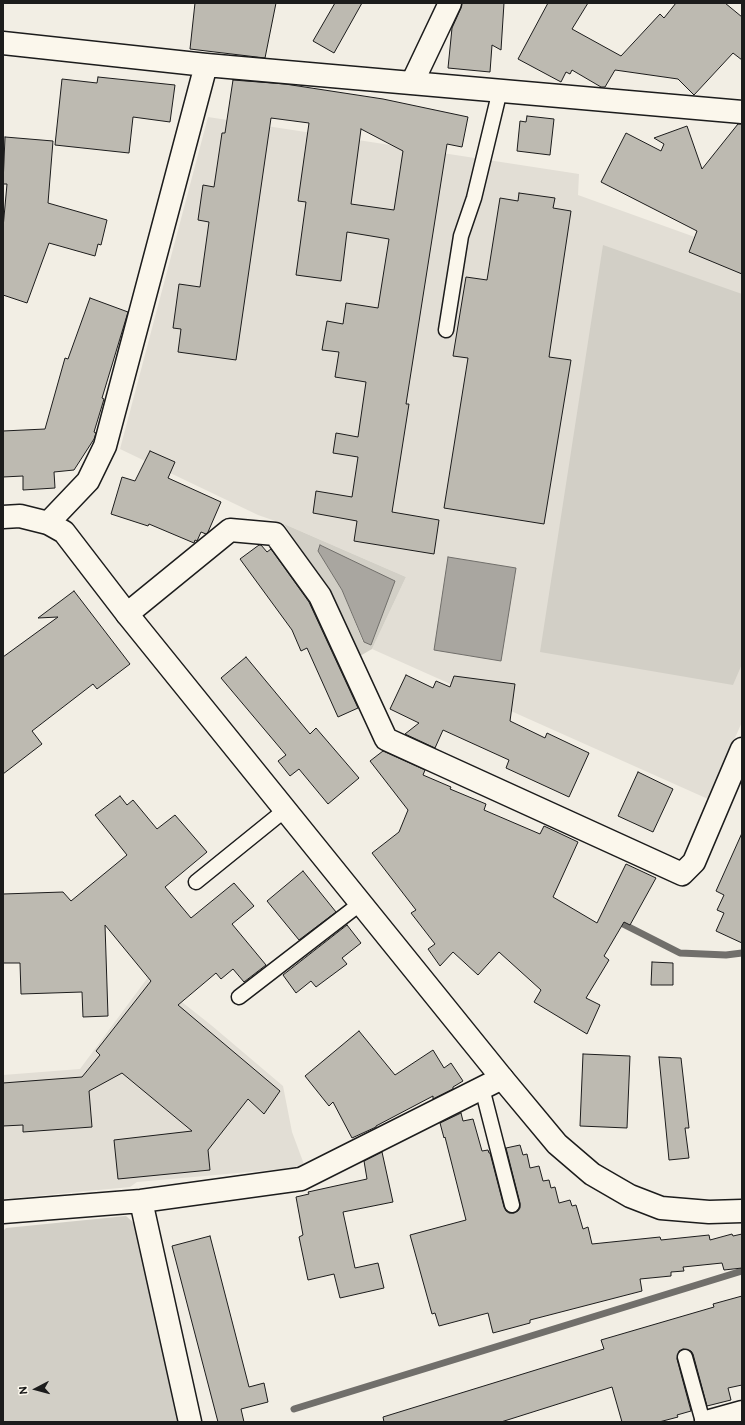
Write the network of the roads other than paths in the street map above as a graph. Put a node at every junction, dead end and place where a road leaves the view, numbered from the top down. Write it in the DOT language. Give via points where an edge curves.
graph roads {
  1 [pos="450,3"];
  2 [pos="3,43"];
  3 [pos="206,65"];
  4 [pos="412,82"];
  5 [pos="500,90"];
  6 [pos="742,112"];
  7 [pos="446,330"];
  8 [pos="3,517"];
  9 [pos="48,523"];
  10 [pos="127,614"];
  11 [pos="742,749"];
  12 [pos="285,810"];
  13 [pos="196,882"];
  14 [pos="361,903"];
  15 [pos="239,997"];
  16 [pos="502,1078"];
  17 [pos="482,1088"];
  18 [pos="141,1201"];
  19 [pos="512,1205"];
  20 [pos="3,1212"];
  21 [pos="742,1212"];
  22 [pos="685,1357"];
  23 [pos="742,1412"];
  24 [pos="190,1422"];
  25 [pos="704,1422"];
  1 -- 4 [label="street"];
  2 -- 3 [label="street"];
  3 -- 4 [label="street"];
  3 -- 9 [label="street" via="105,446 88,481"];
  4 -- 5 [label="street"];
  5 -- 6 [label="street"];
  5 -- 7 [label="lane" via="474,198 461,236"];
  8 -- 9 [label="street" via="20,516"];
  9 -- 10 [label="street" via="64,532"];
  10 -- 11 [label="street" via="230,530 276,534 320,596 386,739 682,874 694,862"];
  10 -- 12 [label="street"];
  12 -- 13 [label="lane"];
  12 -- 14 [label="street"];
  14 -- 15 [label="lane"];
  14 -- 16 [label="street"];
  16 -- 17 [label="street"];
  16 -- 21 [label="street" via="557,1144 592,1174 630,1196 661,1208"];
  17 -- 18 [label="street" via="301,1179"];
  17 -- 19 [label="lane"];
  18 -- 20 [label="street"];
  18 -- 24 [label="street"];
  22 -- 25 [label="lane"];
  23 -- 25 [label="street"];
}
